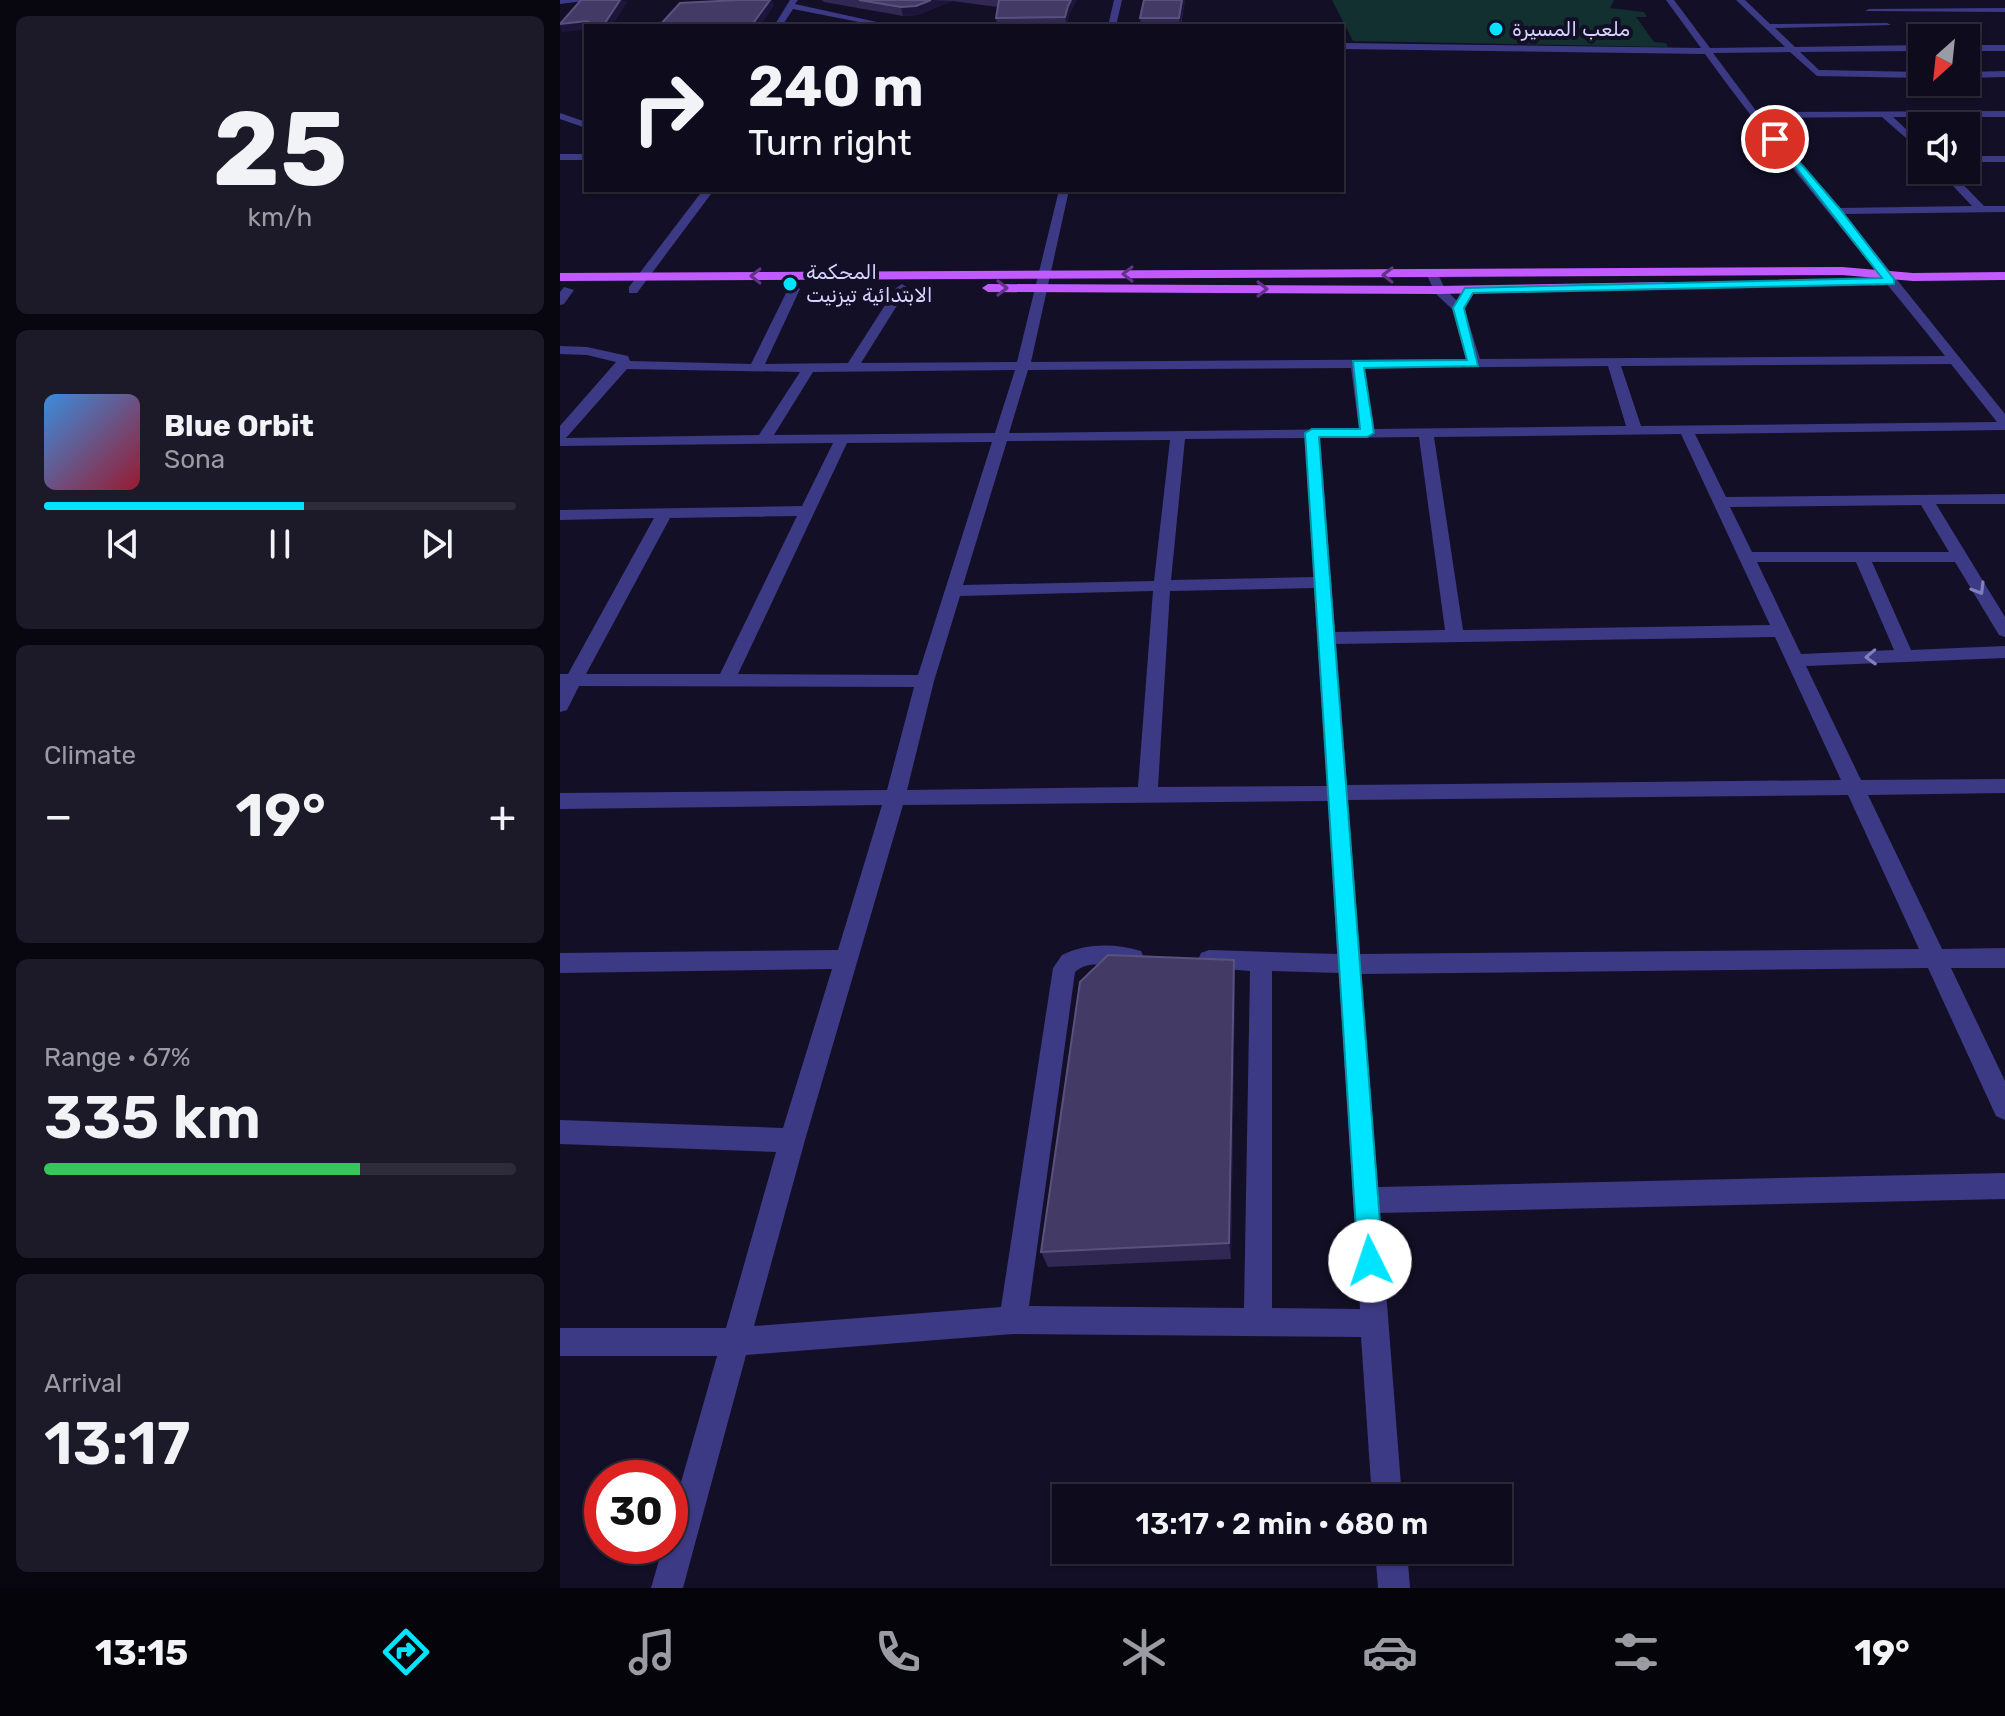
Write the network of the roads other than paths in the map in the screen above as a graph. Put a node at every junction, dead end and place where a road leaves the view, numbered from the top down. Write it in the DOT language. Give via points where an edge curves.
graph roads {
  1 [pos="587,0"];
  2 [pos="1118,0"];
  3 [pos="1670,0"];
  4 [pos="1740,0"];
  5 [pos="1974,0"];
  6 [pos="560,2"];
  7 [pos="792,3"];
  8 [pos="1989,10"];
  9 [pos="2005,10"];
  10 [pos="2005,22"];
  11 [pos="779,24"];
  12 [pos="882,24"];
  13 [pos="1112,24"];
  14 [pos="1887,25"];
  15 [pos="1768,26"];
  16 [pos="1895,33"];
  17 [pos="1903,41"];
  18 [pos="1908,44"];
  19 [pos="1344,46"];
  20 [pos="1908,48"];
  21 [pos="1980,48"];
  22 [pos="2005,48"];
  23 [pos="1791,50"];
  24 [pos="1706,51"];
  25 [pos="2005,74"];
  26 [pos="1908,75"];
  27 [pos="1980,75"];
  28 [pos="2005,114"];
  29 [pos="1754,115"];
  30 [pos="1885,115"];
  31 [pos="560,116"];
  32 [pos="584,124"];
  33 [pos="1908,136"];
  34 [pos="560,157"];
  35 [pos="584,157"];
  36 [pos="1980,159"];
  37 [pos="2005,159"];
  38 [pos="1957,184"];
  39 [pos="707,192"];
  40 [pos="1063,192"];
  41 [pos="1981,209"];
  42 [pos="2005,209"];
  43 [pos="1836,211"];
  44 [pos="1433,275"];
  45 [pos="1464,275"];
  46 [pos="2005,276"];
  47 [pos="560,277"];
  48 [pos="642,277"];
  49 [pos="1886,277"];
  50 [pos="1041,281"];
  51 [pos="902,288"];
  52 [pos="794,289"];
  53 [pos="633,290"];
  54 [pos="1439,290"];
  55 [pos="1469,290"];
  56 [pos="563,294"];
  57 [pos="1458,308"];
  58 [pos="560,350"];
  59 [pos="1953,360"];
  60 [pos="1613,362"];
  61 [pos="1474,363"];
  62 [pos="1357,364"];
  63 [pos="623,365"];
  64 [pos="1023,366"];
  65 [pos="852,367"];
  66 [pos="756,368"];
  67 [pos="809,368"];
  68 [pos="2005,424"];
  69 [pos="1686,429"];
  70 [pos="1635,430"];
  71 [pos="1426,432"];
  72 [pos="1312,433"];
  73 [pos="1367,433"];
  74 [pos="560,435"];
  75 [pos="1178,435"];
  76 [pos="1001,437"];
  77 [pos="764,439"];
  78 [pos="842,439"];
  79 [pos="560,442"];
  80 [pos="1925,499"];
  81 [pos="2005,499"];
  82 [pos="1720,502"];
  83 [pos="809,511"];
  84 [pos="665,513"];
  85 [pos="560,515"];
  86 [pos="1746,557"];
  87 [pos="1862,557"];
  88 [pos="1960,557"];
  89 [pos="1323,582"];
  90 [pos="1162,586"];
  91 [pos="955,591"];
  92 [pos="1781,631"];
  93 [pos="2005,631"];
  94 [pos="1455,636"];
  95 [pos="1326,638"];
  96 [pos="2005,652"];
  97 [pos="1905,656"];
  98 [pos="1794,660"];
  99 [pos="566,680"];
  100 [pos="726,680"];
  101 [pos="925,681"];
  102 [pos="560,705"];
  103 [pos="2005,786"];
  104 [pos="1854,787"];
  105 [pos="1337,793"];
  106 [pos="1147,795"];
  107 [pos="895,797"];
  108 [pos="560,801"];
  109 [pos="1154,958"];
  110 [pos="1935,958"];
  111 [pos="2005,958"];
  112 [pos="846,959"];
  113 [pos="1185,959"];
  114 [pos="1261,961"];
  115 [pos="560,963"];
  116 [pos="1349,964"];
  117 [pos="2005,1108"];
  118 [pos="560,1132"];
  119 [pos="792,1140"];
  120 [pos="2005,1186"];
  121 [pos="1366,1200"];
  122 [pos="1013,1320"];
  123 [pos="1258,1322"];
  124 [pos="1374,1323"];
  125 [pos="560,1342"];
  126 [pos="737,1342"];
  127 [pos="1386,1484"];
  128 [pos="1392,1564"];
  129 [pos="667,1588"];
  130 [pos="1394,1588"];
  1 -- 6 [label="street"];
  2 -- 13 [label="street"];
  3 -- 24 [label="street"];
  4 -- 15 [label="street"];
  5 -- 8 [label="street"];
  7 -- 11 [label="street"];
  7 -- 12 [label="street"];
  8 -- 9 [label="street"];
  8 -- 10 [label="street"];
  8 -- 14 [label="street" via="1866,8"];
  14 -- 15 [label="street"];
  14 -- 16 [label="street"];
  15 -- 23 [label="street"];
  17 -- 18 [label="street"];
  19 -- 24 [label="street"];
  20 -- 23 [label="street"];
  21 -- 22 [label="street"];
  23 -- 24 [label="street"];
  23 -- 26 [label="street" via="1821,74"];
  24 -- 29 [label="street"];
  25 -- 27 [label="street"];
  28 -- 30 [label="street"];
  29 -- 30 [label="street"];
  29 -- 43 [label="street"];
  30 -- 33 [label="street"];
  31 -- 32 [label="street"];
  34 -- 35 [label="street"];
  36 -- 37 [label="street"];
  38 -- 41 [label="street"];
  39 -- 48 [label="street"];
  40 -- 50 [label="street"];
  41 -- 42 [label="street"];
  41 -- 43 [label="street"];
  43 -- 49 [label="street"];
  44 -- 45 [label="main road"];
  44 -- 50 [label="main road, one-way"];
  44 -- 54 [label="street"];
  45 -- 49 [label="main road"];
  45 -- 55 [label="street"];
  46 -- 49 [label="main road"];
  47 -- 48 [label="main road"];
  50 -- 48 [label="main road, one-way"];
  48 -- 53 [label="street"];
  49 -- 55 [label="main road"];
  49 -- 59 [label="street"];
  51 -- 50 [label="main road, one-way"];
  50 -- 54 [label="main road, one-way"];
  50 -- 64 [label="street"];
  51 -- 52 [label="main road"];
  51 -- 65 [label="street"];
  52 -- 53 [label="main road"];
  52 -- 66 [label="street"];
  53 -- 56 [label="main road"];
  54 -- 55 [label="main road"];
  54 -- 57 [label="street"];
  55 -- 57 [label="street"];
  57 -- 61 [label="street"];
  58 -- 63 [label="street" via="610,354 623,359"];
  59 -- 60 [label="street"];
  59 -- 68 [label="street"];
  60 -- 61 [label="street"];
  60 -- 70 [label="street"];
  61 -- 62 [label="street"];
  62 -- 64 [label="street"];
  62 -- 73 [label="street"];
  63 -- 66 [label="street"];
  63 -- 74 [label="street"];
  64 -- 65 [label="street"];
  64 -- 76 [label="street"];
  65 -- 67 [label="street"];
  66 -- 67 [label="street"];
  67 -- 77 [label="street"];
  68 -- 69 [label="street"];
  69 -- 70 [label="street"];
  69 -- 82 [label="street"];
  70 -- 71 [label="street"];
  71 -- 73 [label="street"];
  71 -- 94 [label="street"];
  72 -- 73 [label="street"];
  72 -- 75 [label="street"];
  72 -- 89 [label="street"];
  75 -- 76 [label="street"];
  75 -- 90 [label="street"];
  76 -- 78 [label="street"];
  76 -- 91 [label="street"];
  77 -- 78 [label="street"];
  77 -- 79 [label="street"];
  78 -- 83 [label="street"];
  80 -- 81 [label="street"];
  80 -- 82 [label="street"];
  80 -- 88 [label="street"];
  82 -- 86 [label="street"];
  83 -- 84 [label="street"];
  83 -- 100 [label="street"];
  84 -- 85 [label="street"];
  84 -- 99 [label="street"];
  86 -- 87 [label="street"];
  86 -- 92 [label="street"];
  87 -- 88 [label="street"];
  87 -- 97 [label="street"];
  88 -- 93 [label="street, one-way"];
  89 -- 90 [label="street"];
  89 -- 95 [label="street"];
  90 -- 91 [label="street"];
  90 -- 106 [label="street"];
  91 -- 101 [label="street"];
  92 -- 94 [label="street"];
  92 -- 98 [label="street"];
  94 -- 95 [label="street"];
  95 -- 105 [label="street"];
  96 -- 97 [label="street"];
  97 -- 98 [label="street, one-way"];
  98 -- 104 [label="street"];
  99 -- 100 [label="street"];
  99 -- 102 [label="street"];
  100 -- 101 [label="street"];
  101 -- 107 [label="street"];
  103 -- 104 [label="street"];
  104 -- 105 [label="street"];
  104 -- 110 [label="street"];
  105 -- 106 [label="street"];
  105 -- 116 [label="street"];
  106 -- 107 [label="street"];
  107 -- 108 [label="street"];
  107 -- 112 [label="street"];
  109 -- 122 [label="street" via="1079,956 1064,968"];
  110 -- 111 [label="street"];
  110 -- 116 [label="street"];
  110 -- 117 [label="street"];
  112 -- 115 [label="street"];
  112 -- 119 [label="street"];
  113 -- 114 [label="street"];
  114 -- 116 [label="street"];
  114 -- 123 [label="street"];
  116 -- 121 [label="street"];
  118 -- 119 [label="street"];
  119 -- 126 [label="street"];
  120 -- 121 [label="street"];
  121 -- 124 [label="street"];
  122 -- 123 [label="street"];
  122 -- 126 [label="street"];
  123 -- 124 [label="street"];
  124 -- 127 [label="street"];
  125 -- 126 [label="street"];
  126 -- 129 [label="street"];
  128 -- 130 [label="street"];
}
